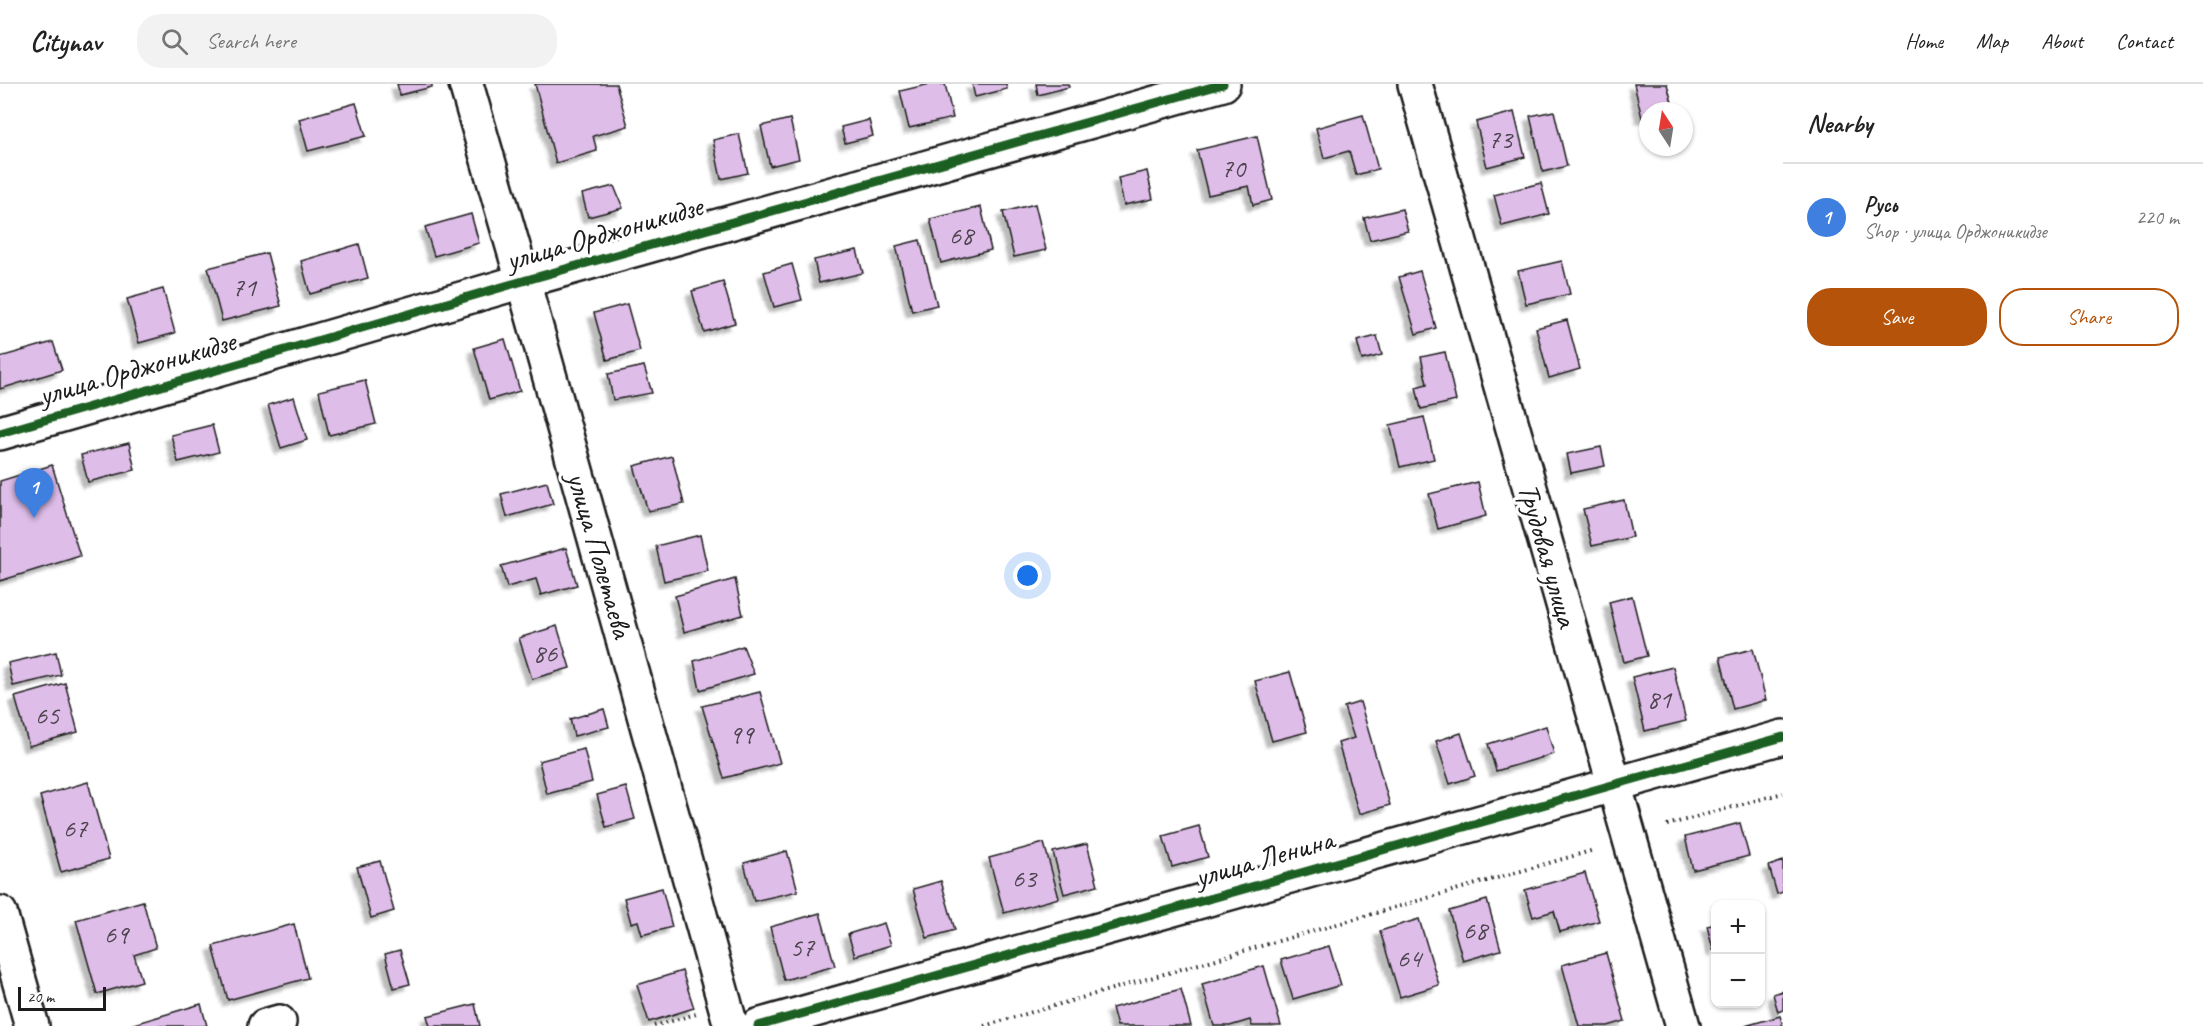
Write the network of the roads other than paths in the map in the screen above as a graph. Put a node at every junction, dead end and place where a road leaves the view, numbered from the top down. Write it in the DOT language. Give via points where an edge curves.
graph roads {
  1 [pos="466,84"];
  2 [pos="1223,84"];
  3 [pos="1415,84"];
  4 [pos="524,281"];
  5 [pos="0,433"];
  6 [pos="1783,737"];
  7 [pos="1613,785"];
  8 [pos="0,913"];
  9 [pos="32,1026"];
  10 [pos="731,1026"];
  11 [pos="758,1026"];
  12 [pos="1683,1026"];
  1 -- 4 [label="street, улица Полетаева"];
  2 -- 4 [label="street, улица Орджоникидзе"];
  3 -- 7 [label="street, Трудовая улица"];
  4 -- 5 [label="street, улица Орджоникидзе"];
  4 -- 10 [label="street, улица Полетаева"];
  6 -- 7 [label="street, улица Ленина"];
  7 -- 11 [label="street, улица Ленина"];
  7 -- 12 [label="street, Трудовая улица"];
  8 -- 9 [label="street"];
}
